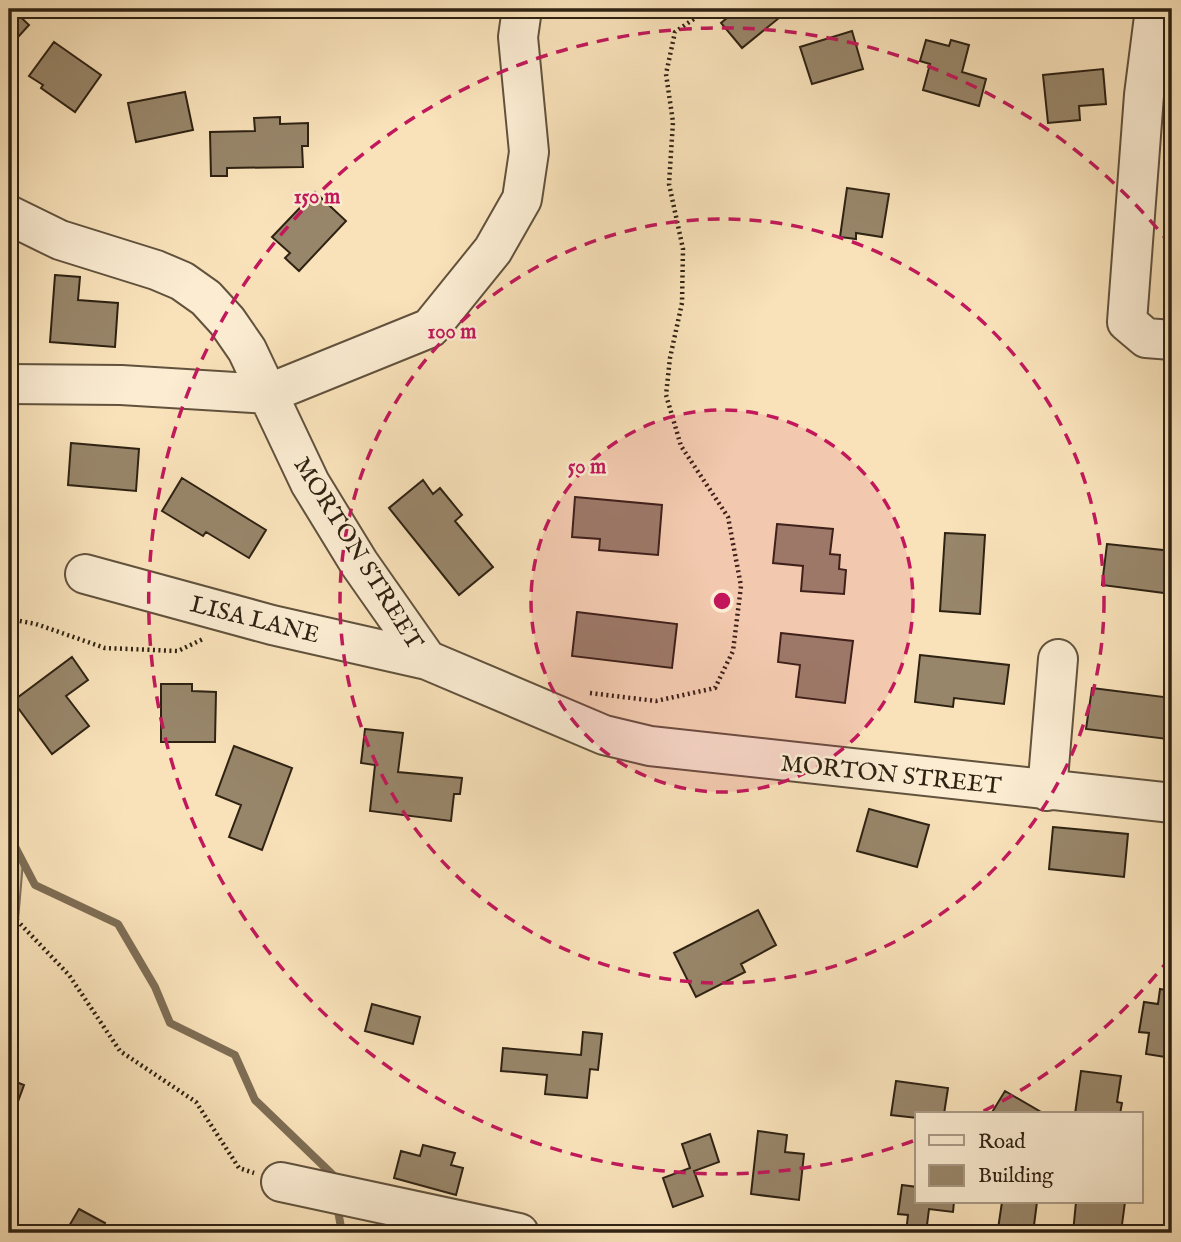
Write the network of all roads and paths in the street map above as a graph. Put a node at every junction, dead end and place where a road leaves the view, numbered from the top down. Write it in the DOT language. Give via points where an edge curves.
graph roads {
  1 [pos="523,9"];
  2 [pos="708,9"];
  3 [pos="1155,9"];
  4 [pos="9,215"];
  5 [pos="1172,340"];
  6 [pos="9,384"];
  7 [pos="267,394"];
  8 [pos="85,574"];
  9 [pos="9,619"];
  10 [pos="215,633"];
  11 [pos="1058,659"];
  12 [pos="426,660"];
  13 [pos="578,691"];
  14 [pos="1047,791"];
  15 [pos="1172,803"];
  16 [pos="9,912"];
  17 [pos="281,1182"];
  18 [pos="519,1233"];
  1 -- 7 [label="street" via="518,37 529,152 522,199 494,250 430,328"];
  2 -- 13 [label="path" via="675,32 666,74 673,122 669,184 683,249 682,303 666,396 681,446 728,517 741,586 733,651 715,688 656,701"];
  3 -- 5 [label="street" via="1127,322 1146,338"];
  4 -- 7 [label="street, MORTON STREET" via="60,240 182,281 227,321 253,361"];
  6 -- 7 [label="street"];
  7 -- 12 [label="street, MORTON STREET" via="310,483"];
  8 -- 12 [label="street, LISA LANE" via="272,625"];
  9 -- 10 [label="path" via="105,648 178,651"];
  11 -- 14 [label="street"];
  12 -- 14 [label="street, MORTON STREET" via="604,735 650,746"];
  14 -- 15 [label="street, MORTON STREET"];
  16 -- 17 [label="path" via="69,975 120,1051 197,1102 239,1168"];
  17 -- 18 [label="street"];
}
